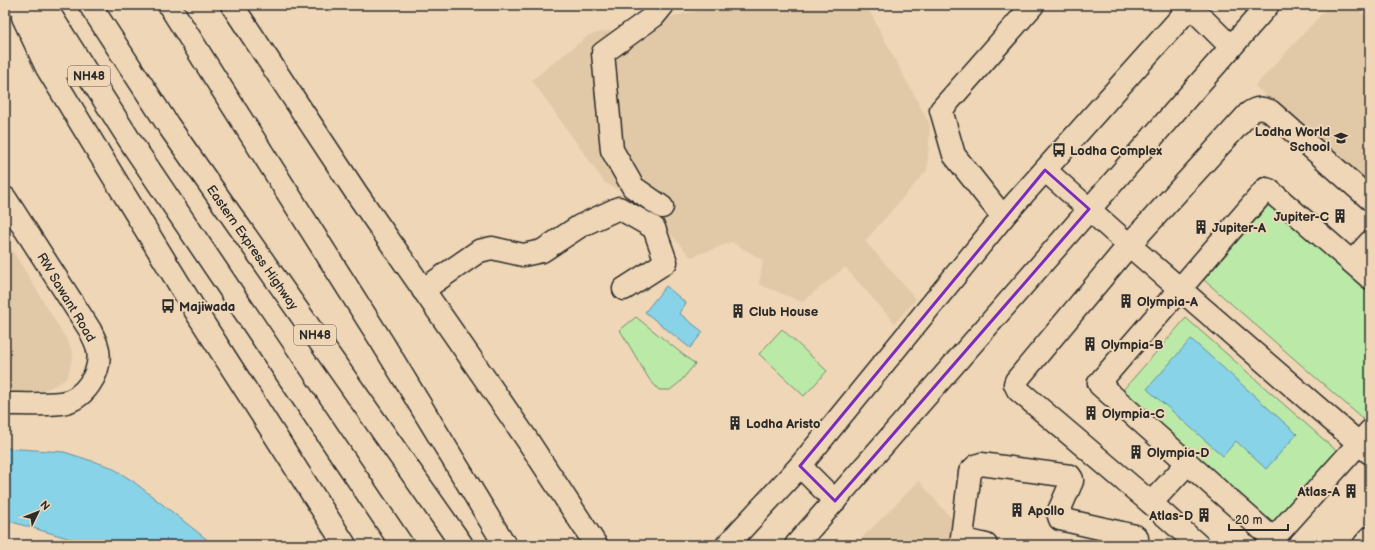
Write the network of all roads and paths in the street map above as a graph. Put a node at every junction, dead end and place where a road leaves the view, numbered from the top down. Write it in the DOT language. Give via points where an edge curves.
graph roads {
  1 [pos="18,5"];
  2 [pos="44,5"];
  3 [pos="90,5"];
  4 [pos="108,5"];
  5 [pos="169,5"];
  6 [pos="232,5"];
  7 [pos="663,5"];
  8 [pos="1033,5"];
  9 [pos="1268,5"];
  10 [pos="1191,6"];
  11 [pos="1231,47"];
  12 [pos="168,125"];
  13 [pos="134,147"];
  14 [pos="1045,170"];
  15 [pos="1370,200"];
  16 [pos="6,202"];
  17 [pos="662,207"];
  18 [pos="1089,209"];
  19 [pos="1003,217"];
  20 [pos="1370,242"];
  21 [pos="1129,244"];
  22 [pos="1352,262"];
  23 [pos="1370,278"];
  24 [pos="1180,288"];
  25 [pos="624,289"];
  26 [pos="424,290"];
  27 [pos="5,404"];
  28 [pos="1366,443"];
  29 [pos="1187,464"];
  30 [pos="800,466"];
  31 [pos="835,501"];
  32 [pos="1151,503"];
  33 [pos="1370,538"];
  34 [pos="345,545"];
  35 [pos="402,545"];
  36 [pos="462,545"];
  37 [pos="505,545"];
  38 [pos="596,545"];
  39 [pos="727,545"];
  40 [pos="796,545"];
  41 [pos="986,545"];
  42 [pos="1136,545"];
  43 [pos="1198,545"];
  44 [pos="1364,545"];
  1 -- 13 [label="main road"];
  1 -- 34 [label="main road" via="51,75 198,315"];
  2 -- 13 [label="main road, NH48"];
  3 -- 12 [label="main road, Eastern Express Highway / NH48"];
  4 -- 12 [label="main road"];
  5 -- 37 [label="main road" via="382,342"];
  6 -- 26 [label="main road"];
  7 -- 17 [label="main road" via="654,16 603,53 612,150 633,187"];
  8 -- 19 [label="main road" via="941,110 954,155"];
  9 -- 11 [label="main road"];
  10 -- 11 [label="main road"];
  10 -- 14 [label="main road"];
  11 -- 18 [label="main road"];
  12 -- 36 [label="main road, Eastern Express Highway / NH48"];
  13 -- 35 [label="main road, NH48"];
  14 -- 18 [label="main road"];
  14 -- 19 [label="main road"];
  15 -- 21 [label="main road" via="1270,111 1259,108 1249,113"];
  16 -- 27 [label="main road, RW Sawant Road" via="90,330 98,352 98,363 89,384 73,399 62,403"];
  18 -- 21 [label="main road"];
  18 -- 31 [label="main road"];
  19 -- 30 [label="main road"];
  20 -- 22 [label="main road"];
  21 -- 24 [label="main road"];
  21 -- 32 [label="main road" via="1016,384 1018,390"];
  22 -- 23 [label="main road"];
  22 -- 24 [label="main road" via="1268,189 1264,190"];
  24 -- 28 [label="main road"];
  24 -- 29 [label="main road" via="1099,383"];
  25 -- 26 [label="main road" via="666,262 654,228 619,208 580,226 542,250 523,255 492,248 479,251"];
  26 -- 38 [label="main road"];
  28 -- 29 [label="main road" via="1272,538"];
  29 -- 32 [label="main road"];
  30 -- 31 [label="main road"];
  30 -- 39 [label="main road"];
  31 -- 40 [label="main road"];
  32 -- 43 [label="main road"];
  33 -- 44 [label="main road"];
  41 -- 42 [label="main road" via="964,540 962,537 970,472 981,464 1070,476 1072,481 1058,513 1060,519 1135,536"];
}
